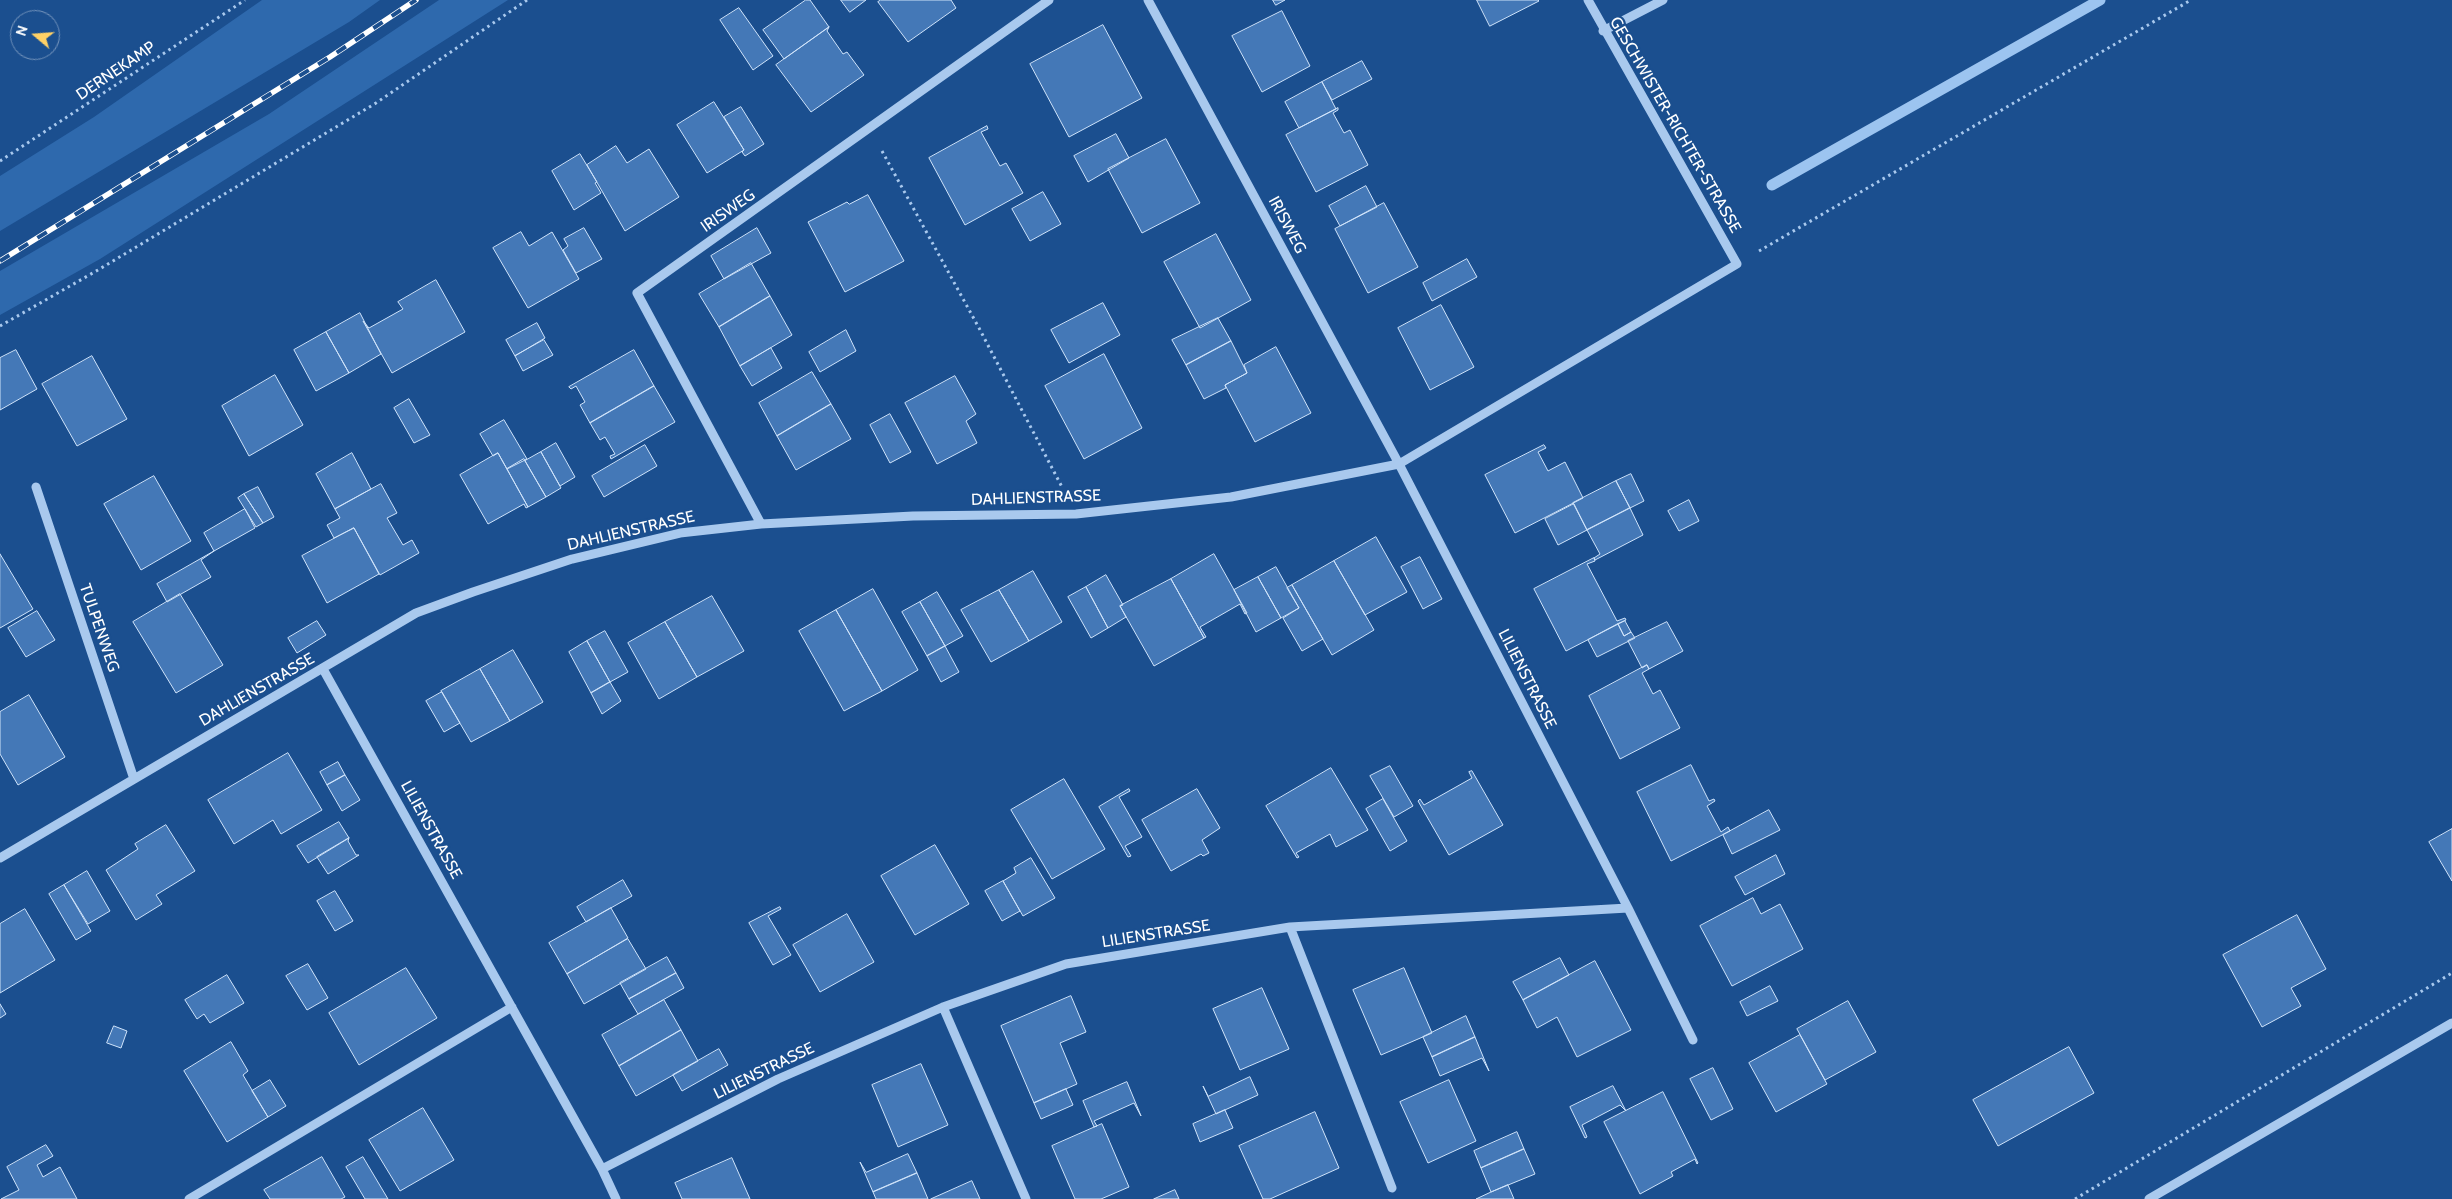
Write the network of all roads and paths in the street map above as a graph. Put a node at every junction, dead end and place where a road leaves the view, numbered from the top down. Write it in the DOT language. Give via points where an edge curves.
graph roads {
  1 [pos="246,0"];
  2 [pos="527,0"];
  3 [pos="1049,0"];
  4 [pos="1148,0"];
  5 [pos="1588,0"];
  6 [pos="1663,0"];
  7 [pos="2191,0"];
  8 [pos="1604,31"];
  9 [pos="869,128"];
  10 [pos="0,161"];
  11 [pos="1737,264"];
  12 [pos="0,326"];
  13 [pos="1399,464"];
  14 [pos="36,487"];
  15 [pos="1076,514"];
  16 [pos="761,524"];
  17 [pos="322,668"];
  18 [pos="134,779"];
  19 [pos="0,858"];
  20 [pos="1628,908"];
  21 [pos="1290,927"];
  22 [pos="2452,974"];
  23 [pos="512,1007"];
  24 [pos="943,1007"];
  25 [pos="2452,1023"];
  26 [pos="1693,1040"];
  27 [pos="602,1169"];
  28 [pos="1392,1188"];
  29 [pos="189,1199"];
  30 [pos="616,1199"];
  31 [pos="1026,1199"];
  32 [pos="2075,1199"];
  33 [pos="2149,1199"];
  1 -- 10 [label="path, DERNEKAMP"];
  2 -- 12 [label="path" via="376,103"];
  3 -- 9 [label="street, IRISWEG"];
  4 -- 13 [label="street, IRISWEG"];
  5 -- 8 [label="street, GESCHWISTER-RICHTER-STRASSE"];
  6 -- 8 [label="street"];
  7 -- 11 [label="path"];
  8 -- 11 [label="street, GESCHWISTER-RICHTER-STRASSE"];
  9 -- 15 [label="path" via="980,328"];
  9 -- 16 [label="street, IRISWEG" via="637,294"];
  11 -- 13 [label="street, DAHLIENSTRASSE"];
  13 -- 15 [label="street, DAHLIENSTRASSE" via="1231,497"];
  13 -- 20 [label="street, LILIENSTRASSE"];
  14 -- 18 [label="street, TULPENWEG"];
  15 -- 16 [label="street, DAHLIENSTRASSE" via="913,516"];
  16 -- 17 [label="street, DAHLIENSTRASSE" via="680,533 572,559 416,613"];
  17 -- 18 [label="street, DAHLIENSTRASSE"];
  17 -- 23 [label="street, LILIENSTRASSE"];
  18 -- 19 [label="street, DAHLIENSTRASSE"];
  20 -- 21 [label="street, LILIENSTRASSE"];
  20 -- 26 [label="street, LILIENSTRASSE"];
  21 -- 24 [label="street, LILIENSTRASSE" via="1066,964"];
  21 -- 28 [label="street"];
  22 -- 32 [label="path"];
  23 -- 27 [label="street, LILIENSTRASSE"];
  23 -- 29 [label="street"];
  24 -- 27 [label="street, LILIENSTRASSE" via="778,1079"];
  24 -- 31 [label="street"];
  25 -- 33 [label="street"];
  27 -- 30 [label="street, LILIENSTRASSE"];
}
